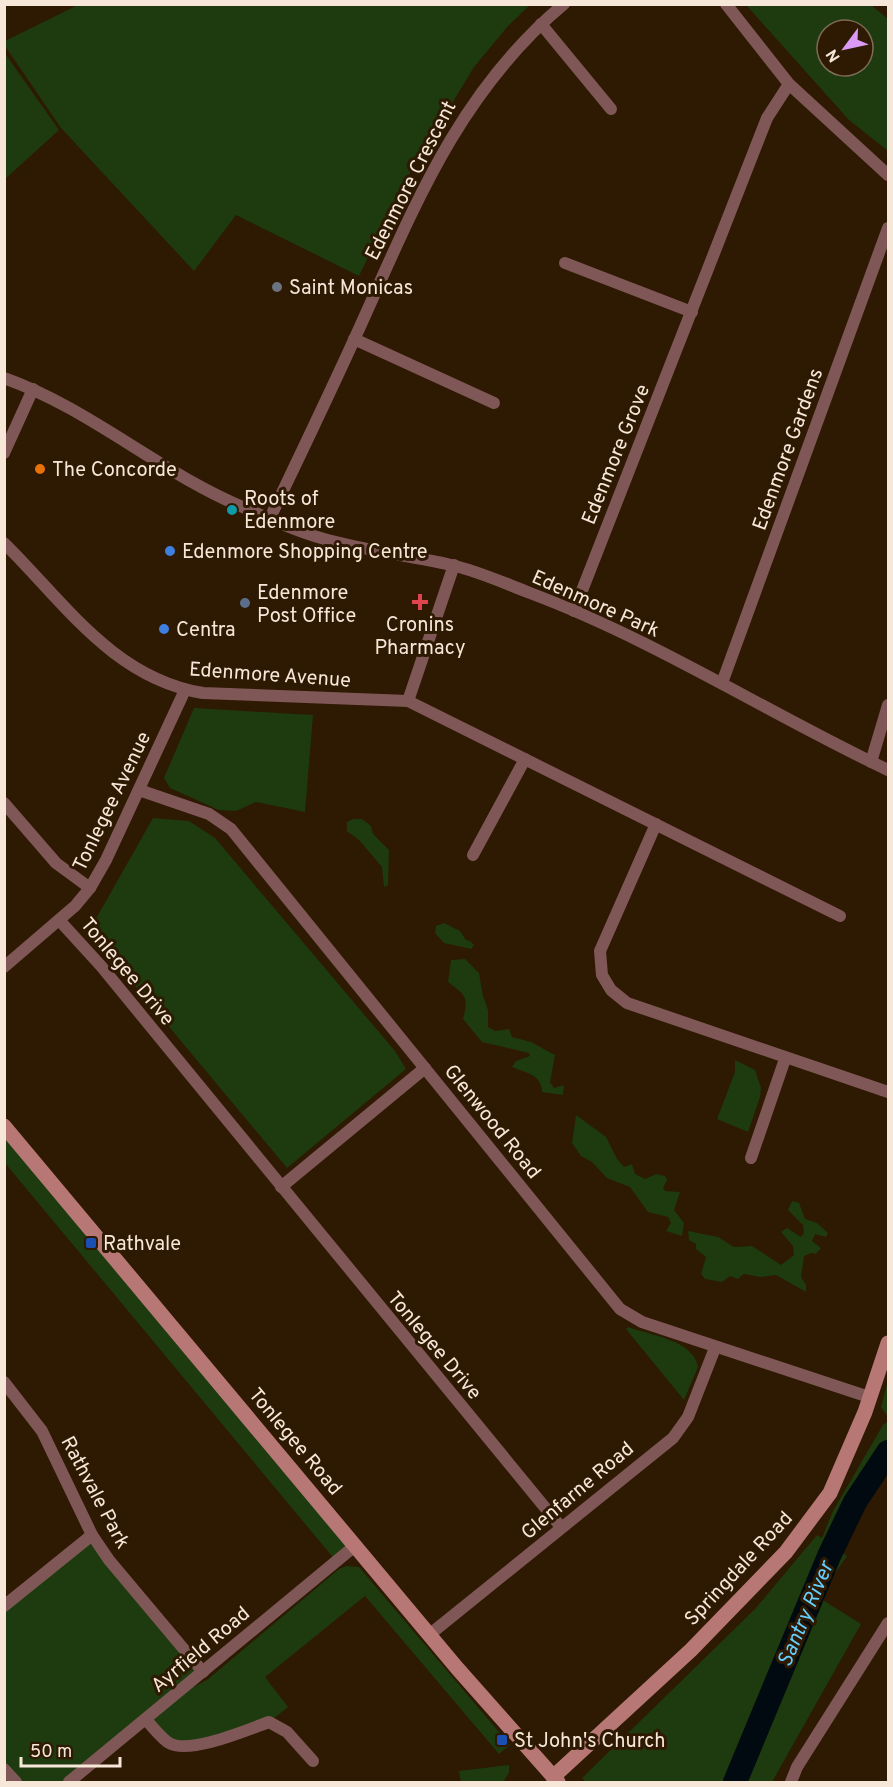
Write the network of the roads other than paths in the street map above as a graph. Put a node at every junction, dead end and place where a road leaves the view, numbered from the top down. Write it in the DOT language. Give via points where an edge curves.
graph roads {
  1 [pos="564,4"];
  2 [pos="726,4"];
  3 [pos="541,24"];
  4 [pos="789,84"];
  5 [pos="611,110"];
  6 [pos="888,175"];
  7 [pos="888,228"];
  8 [pos="565,263"];
  9 [pos="692,312"];
  10 [pos="354,339"];
  11 [pos="4,378"];
  12 [pos="33,389"];
  13 [pos="494,403"];
  14 [pos="4,453"];
  15 [pos="270,519"];
  16 [pos="4,543"];
  17 [pos="453,566"];
  18 [pos="574,611"];
  19 [pos="722,683"];
  20 [pos="185,690"];
  21 [pos="408,700"];
  22 [pos="888,705"];
  23 [pos="525,759"];
  24 [pos="871,762"];
  25 [pos="888,770"];
  26 [pos="140,790"];
  27 [pos="4,803"];
  28 [pos="656,824"];
  29 [pos="473,855"];
  30 [pos="90,888"];
  31 [pos="840,916"];
  32 [pos="59,920"];
  33 [pos="4,967"];
  34 [pos="785,1059"];
  35 [pos="425,1068"];
  36 [pos="888,1092"];
  37 [pos="4,1126"];
  38 [pos="751,1158"];
  39 [pos="280,1187"];
  40 [pos="888,1343"];
  41 [pos="715,1348"];
  42 [pos="4,1382"];
  43 [pos="869,1397"];
  44 [pos="561,1527"];
  45 [pos="92,1535"];
  46 [pos="356,1545"];
  47 [pos="4,1606"];
  48 [pos="888,1623"];
  49 [pos="429,1635"];
  50 [pos="203,1672"];
  51 [pos="146,1720"];
  52 [pos="314,1761"];
  53 [pos="4,1769"];
  54 [pos="555,1780"];
  55 [pos="16,1782"];
  56 [pos="69,1782"];
  57 [pos="791,1782"];
  1 -- 3 [label="street, Edenmore Crescent"];
  2 -- 4 [label="street"];
  3 -- 5 [label="street"];
  3 -- 10 [label="street, Edenmore Crescent" via="473,102 453,132"];
  4 -- 6 [label="street"];
  4 -- 9 [label="street, Edenmore Grove" via="767,118"];
  7 -- 19 [label="street, Edenmore Gardens"];
  8 -- 9 [label="street"];
  9 -- 18 [label="street, Edenmore Grove"];
  10 -- 13 [label="street"];
  10 -- 15 [label="street, Edenmore Crescent"];
  11 -- 12 [label="street, Edenmore Park"];
  12 -- 14 [label="street"];
  12 -- 15 [label="street, Edenmore Park" via="193,482"];
  15 -- 17 [label="street, Edenmore Park" via="334,542"];
  16 -- 20 [label="street, Edenmore Avenue" via="78,623 120,660"];
  17 -- 18 [label="street, Edenmore Park"];
  17 -- 21 [label="street"];
  18 -- 19 [label="street, Edenmore Park"];
  19 -- 24 [label="street, Edenmore Park"];
  20 -- 21 [label="street, Edenmore Avenue" via="316,699"];
  20 -- 26 [label="street, Tonlegee Avenue"];
  21 -- 23 [label="street, Edenmore Avenue"];
  22 -- 24 [label="street"];
  23 -- 28 [label="street, Edenmore Avenue"];
  23 -- 29 [label="street"];
  24 -- 25 [label="street, Edenmore Park"];
  26 -- 30 [label="street, Tonlegee Avenue"];
  26 -- 35 [label="street, Glenwood Road" via="209,814 231,829"];
  27 -- 30 [label="street" via="56,863"];
  28 -- 31 [label="street, Edenmore Avenue"];
  28 -- 34 [label="street" via="605,934 600,951 602,975 611,990 627,1003"];
  30 -- 32 [label="street, Tonlegee Avenue"];
  32 -- 33 [label="street, Tonlegee Avenue"];
  32 -- 39 [label="street, Tonlegee Drive" via="101,966"];
  34 -- 36 [label="street"];
  34 -- 38 [label="street"];
  35 -- 39 [label="street"];
  35 -- 41 [label="street, Glenwood Road" via="620,1309 642,1322"];
  37 -- 46 [label="main road, Tonlegee Road"];
  39 -- 44 [label="street, Tonlegee Drive"];
  40 -- 43 [label="main road, Springdale Road"];
  41 -- 43 [label="street, Glenwood Road"];
  41 -- 44 [label="street, Glenfarne Road" via="688,1418 672,1438"];
  42 -- 45 [label="street, Rathvale Park" via="42,1431"];
  43 -- 54 [label="main road, Springdale Road" via="830,1493 786,1552 692,1650"];
  44 -- 49 [label="street, Glenfarne Road"];
  45 -- 47 [label="street"];
  45 -- 50 [label="street, Rathvale Park"];
  46 -- 49 [label="main road, Tonlegee Road"];
  46 -- 50 [label="street, Ayrfield Road"];
  48 -- 57 [label="street"];
  49 -- 54 [label="main road, Tonlegee Road"];
  50 -- 51 [label="street, Ayrfield Road"];
  51 -- 52 [label="street" via="169,1743 183,1747 269,1722 287,1732"];
  51 -- 56 [label="street, Ayrfield Road"];
  53 -- 55 [label="street"];
}
